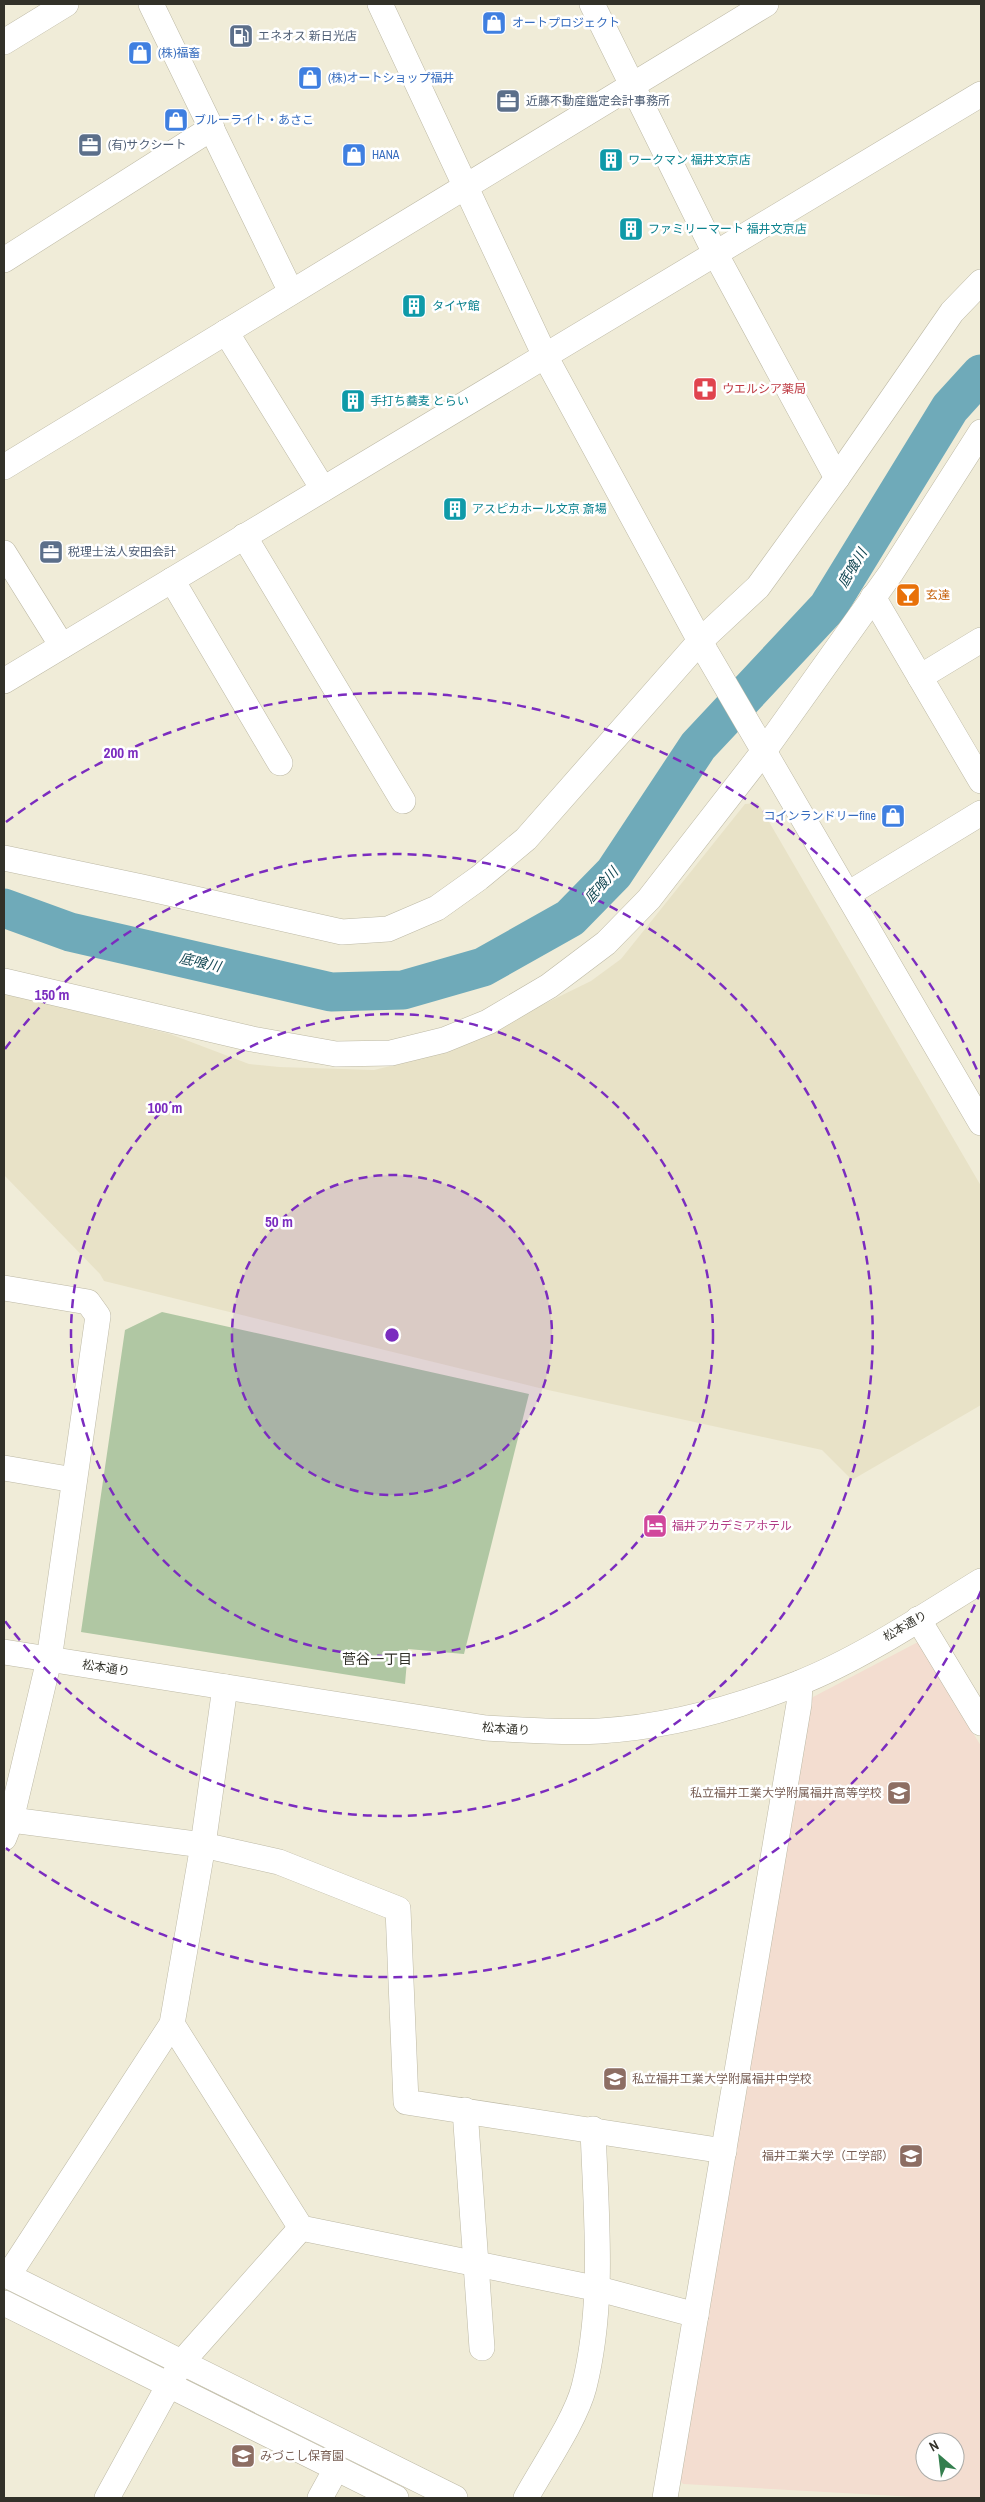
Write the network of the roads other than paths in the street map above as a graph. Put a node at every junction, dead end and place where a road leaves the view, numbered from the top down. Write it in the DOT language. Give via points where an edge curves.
graph roads {
  1 [pos="66,4"];
  2 [pos="151,4"];
  3 [pos="380,4"];
  4 [pos="592,4"];
  5 [pos="766,4"];
  6 [pos="4,42"];
  7 [pos="630,85"];
  8 [pos="981,94"];
  9 [pos="212,128"];
  10 [pos="465,187"];
  11 [pos="715,253"];
  12 [pos="4,260"];
  13 [pos="981,282"];
  14 [pos="291,292"];
  15 [pos="226,332"];
  16 [pos="545,356"];
  17 [pos="981,432"];
  18 [pos="981,465"];
  19 [pos="4,466"];
  20 [pos="837,478"];
  21 [pos="948,484"];
  22 [pos="323,489"];
  23 [pos="244,536"];
  24 [pos="4,553"];
  25 [pos="172,580"];
  26 [pos="873,597"];
  27 [pos="981,640"];
  28 [pos="62,646"];
  29 [pos="703,646"];
  30 [pos="920,677"];
  31 [pos="4,681"];
  32 [pos="759,742"];
  33 [pos="280,763"];
  34 [pos="981,781"];
  35 [pos="403,800"];
  36 [pos="981,813"];
  37 [pos="4,858"];
  38 [pos="848,894"];
  39 [pos="4,981"];
  40 [pos="981,1123"];
  41 [pos="4,1288"];
  42 [pos="4,1468"];
  43 [pos="74,1480"];
  44 [pos="981,1581"];
  45 [pos="918,1619"];
  46 [pos="4,1652"];
  47 [pos="49,1660"];
  48 [pos="800,1683"];
  49 [pos="225,1687"];
  50 [pos="981,1723"];
  51 [pos="6,1826"];
  52 [pos="203,1845"];
  53 [pos="172,2024"];
  54 [pos="465,2110"];
  55 [pos="593,2129"];
  56 [pos="724,2151"];
  57 [pos="301,2228"];
  58 [pos="476,2264"];
  59 [pos="6,2275"];
  60 [pos="599,2289"];
  61 [pos="4,2303"];
  62 [pos="696,2314"];
  63 [pos="482,2348"];
  64 [pos="181,2362"];
  65 [pos="169,2384"];
  66 [pos="336,2469"];
  67 [pos="107,2498"];
  68 [pos="320,2498"];
  69 [pos="396,2498"];
  70 [pos="455,2498"];
  71 [pos="526,2498"];
  72 [pos="665,2498"];
  1 -- 6 [label="street"];
  2 -- 9 [label="street"];
  3 -- 10 [label="street"];
  4 -- 7 [label="street"];
  5 -- 7 [label="street"];
  7 -- 10 [label="street"];
  7 -- 11 [label="street"];
  8 -- 11 [label="street"];
  9 -- 12 [label="street"];
  9 -- 14 [label="street"];
  10 -- 14 [label="street"];
  10 -- 16 [label="street"];
  11 -- 16 [label="street"];
  11 -- 20 [label="street"];
  13 -- 20 [label="street" via="952,312"];
  14 -- 15 [label="street"];
  15 -- 19 [label="street"];
  15 -- 22 [label="street"];
  16 -- 22 [label="street"];
  16 -- 29 [label="street"];
  17 -- 21 [label="street"];
  18 -- 21 [label="street"];
  20 -- 29 [label="street" via="758,587"];
  21 -- 26 [label="street"];
  22 -- 23 [label="street"];
  23 -- 25 [label="street"];
  23 -- 35 [label="street"];
  24 -- 28 [label="street"];
  25 -- 28 [label="street"];
  25 -- 33 [label="street"];
  26 -- 30 [label="street"];
  26 -- 32 [label="street"];
  27 -- 30 [label="street"];
  28 -- 31 [label="street"];
  29 -- 32 [label="street"];
  29 -- 37 [label="street" via="526,839 437,908 388,929 342,932"];
  30 -- 34 [label="street"];
  32 -- 38 [label="street"];
  32 -- 39 [label="street" via="649,899 606,943 549,986 488,1022 444,1040 391,1053 336,1054 252,1039"];
  36 -- 38 [label="street"];
  38 -- 40 [label="street"];
  41 -- 43 [label="street" via="88,1302 98,1316"];
  42 -- 43 [label="street"];
  43 -- 47 [label="street"];
  44 -- 45 [label="street, 松本通り"];
  45 -- 48 [label="street, 松本通り"];
  45 -- 50 [label="street"];
  46 -- 47 [label="street, 松本通り"];
  47 -- 49 [label="street, 松本通り"];
  47 -- 51 [label="street"];
  48 -- 49 [label="street, 松本通り" via="715,1712 633,1727 555,1731 486,1728"];
  48 -- 56 [label="street"];
  49 -- 52 [label="street"];
  51 -- 52 [label="street"];
  52 -- 53 [label="street"];
  52 -- 54 [label="street" via="279,1862 398,1909 406,2102"];
  53 -- 57 [label="street"];
  53 -- 59 [label="street"];
  54 -- 55 [label="street"];
  54 -- 58 [label="street"];
  55 -- 56 [label="street"];
  55 -- 60 [label="street"];
  56 -- 62 [label="street"];
  57 -- 58 [label="street"];
  57 -- 64 [label="street"];
  58 -- 60 [label="street"];
  58 -- 63 [label="street"];
  59 -- 64 [label="street"];
  60 -- 62 [label="street"];
  60 -- 71 [label="street" via="584,2387 578,2404"];
  61 -- 65 [label="street"];
  62 -- 72 [label="street"];
  64 -- 65 [label="street"];
  64 -- 70 [label="street"];
  65 -- 66 [label="street"];
  65 -- 67 [label="street"];
  66 -- 68 [label="street"];
  66 -- 69 [label="street"];
}
